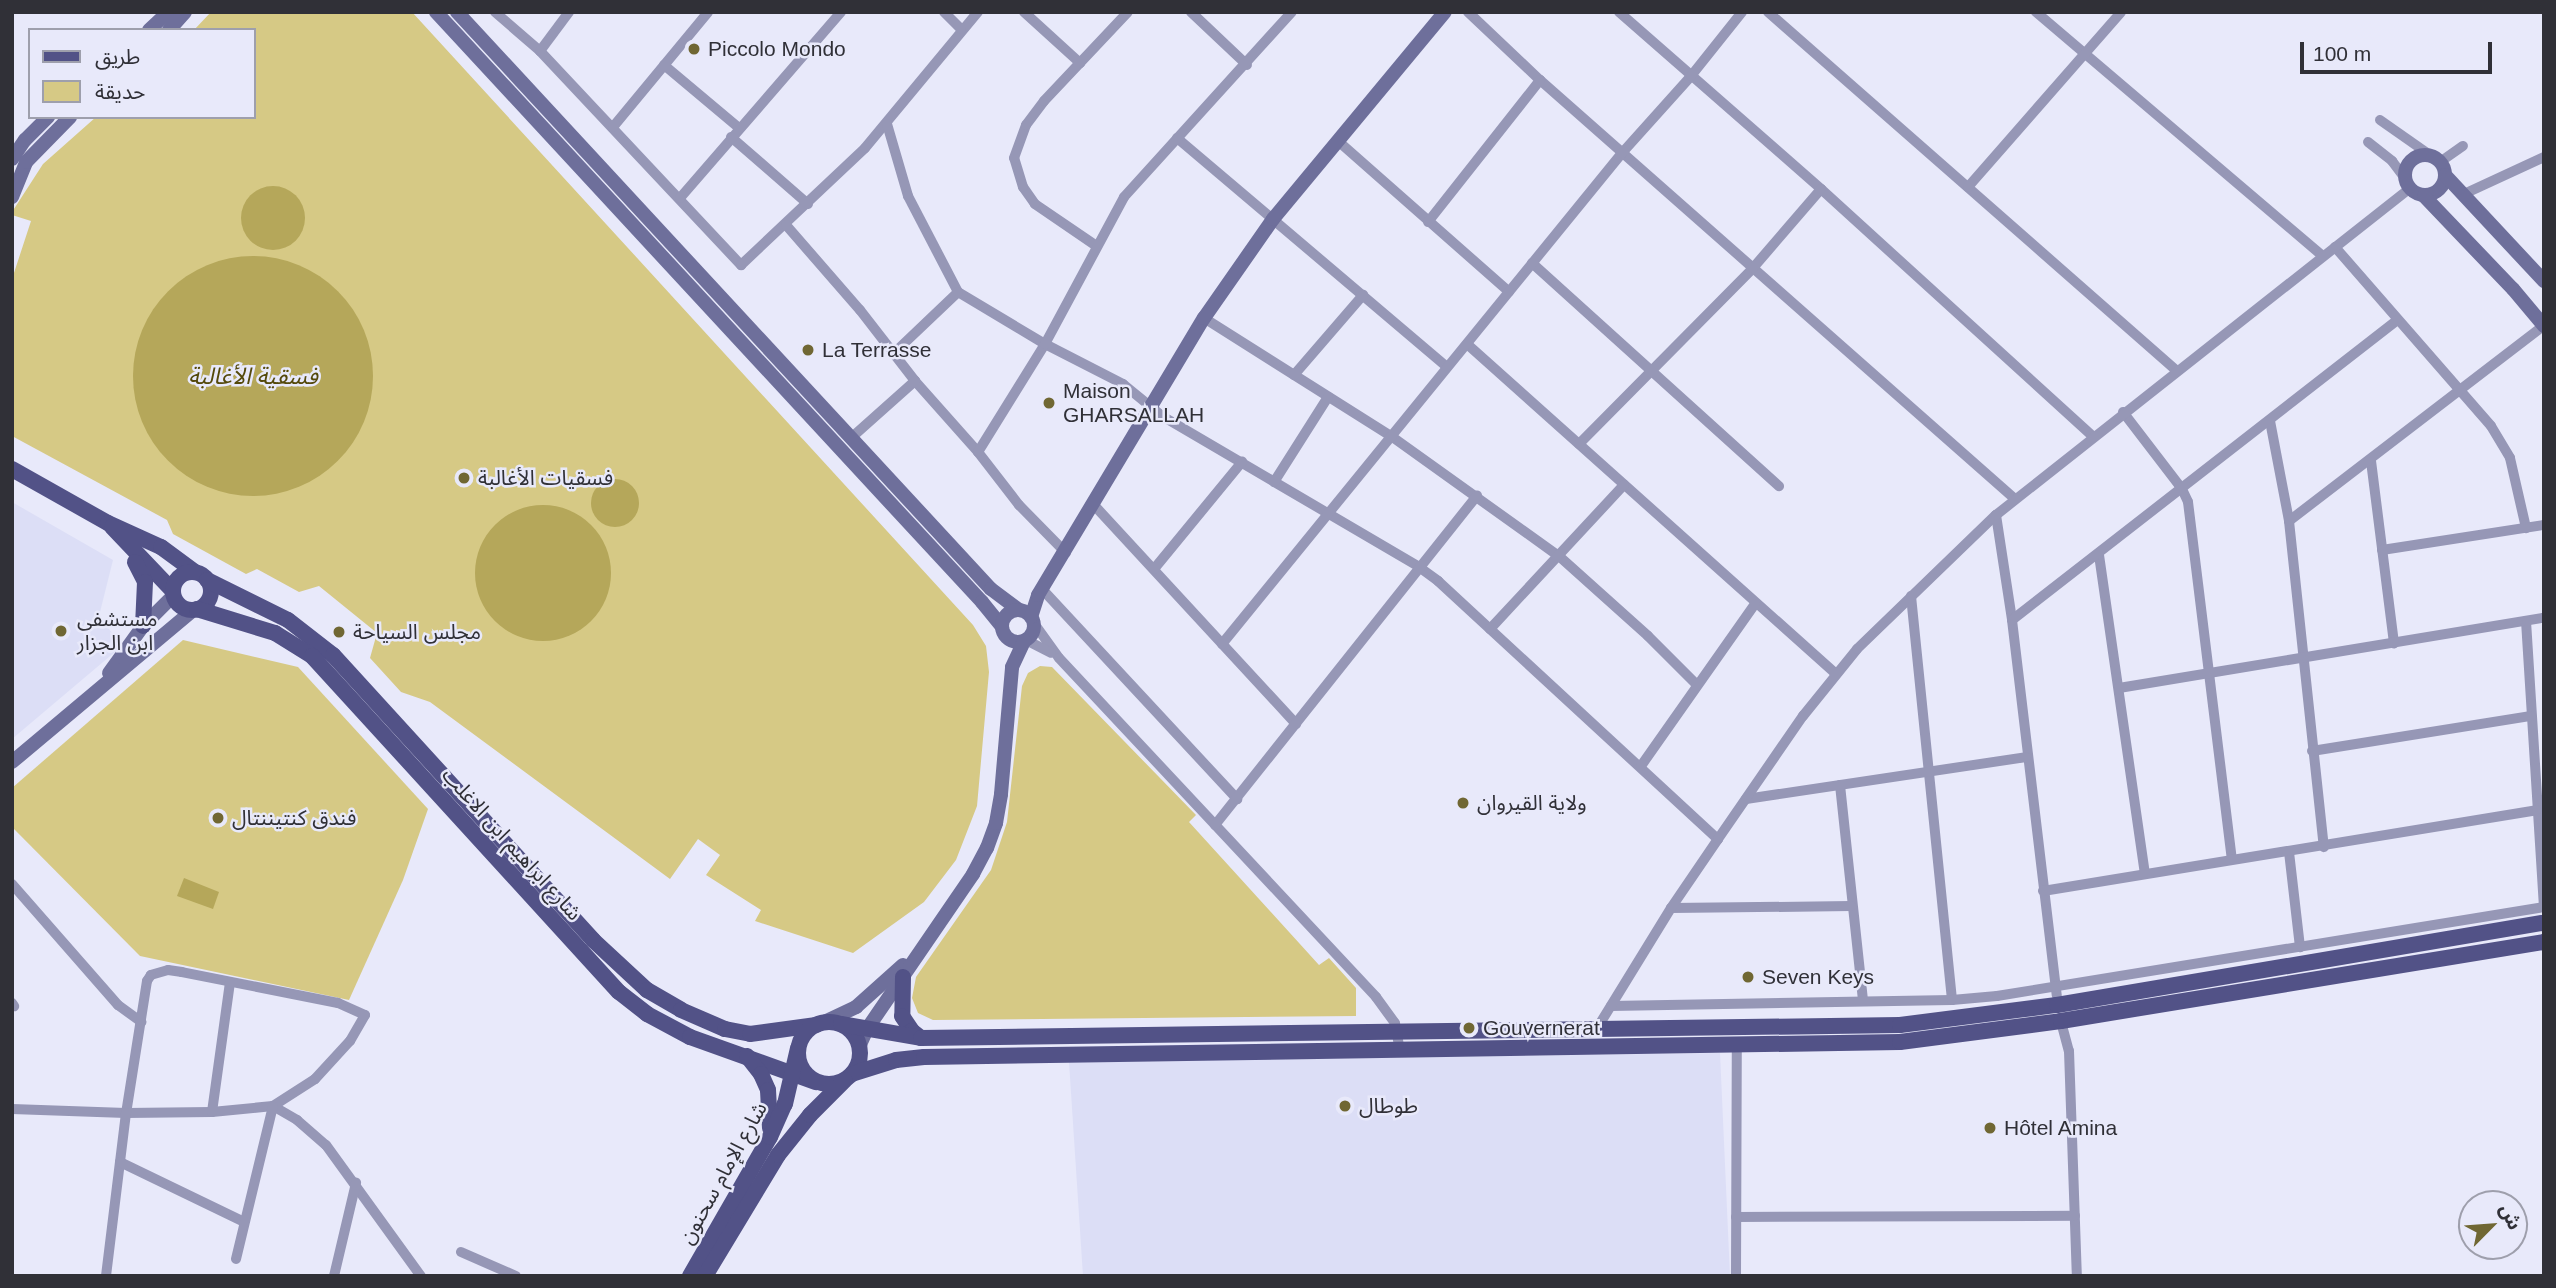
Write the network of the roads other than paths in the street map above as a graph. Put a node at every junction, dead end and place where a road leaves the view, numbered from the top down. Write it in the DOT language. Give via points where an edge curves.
graph roads {
  1 [pos="169,12"];
  2 [pos="185,12"];
  3 [pos="436,12"];
  4 [pos="457,12"];
  5 [pos="495,12"];
  6 [pos="569,12"];
  7 [pos="708,12"];
  8 [pos="841,12"];
  9 [pos="944,12"];
  10 [pos="978,12"];
  11 [pos="1024,12"];
  12 [pos="1128,12"];
  13 [pos="1191,12"];
  14 [pos="1292,12"];
  15 [pos="1445,12"];
  16 [pos="1468,12"];
  17 [pos="1619,12"];
  18 [pos="1742,12"];
  19 [pos="1768,12"];
  20 [pos="2036,12"];
  21 [pos="2121,12"];
  22 [pos="151,28"];
  23 [pos="171,28"];
  24 [pos="961,29"];
  25 [pos="540,51"];
  26 [pos="2085,54"];
  27 [pos="1080,64"];
  28 [pos="664,65"];
  29 [pos="1247,65"];
  30 [pos="1692,76"];
  31 [pos="1540,80"];
  32 [pos="46,119"];
  33 [pos="66,119"];
  34 [pos="2380,120"];
  35 [pos="887,124"];
  36 [pos="613,127"];
  37 [pos="739,128"];
  38 [pos="731,137"];
  39 [pos="1177,138"];
  40 [pos="24,141"];
  41 [pos="1338,141"];
  42 [pos="2368,142"];
  43 [pos="2463,146"];
  44 [pos="1622,153"];
  45 [pos="12,159"];
  46 [pos="2539,160"];
  47 [pos="2438,164"];
  48 [pos="2544,169"];
  49 [pos="2406,183"];
  50 [pos="1968,187"];
  51 [pos="1821,189"];
  52 [pos="2464,194"];
  53 [pos="2424,196"];
  54 [pos="12,197"];
  55 [pos="680,198"];
  56 [pos="808,204"];
  57 [pos="1273,219"];
  58 [pos="1428,222"];
  59 [pos="786,225"];
  60 [pos="1096,245"];
  61 [pos="2335,247"];
  62 [pos="2323,256"];
  63 [pos="1532,263"];
  64 [pos="1753,268"];
  65 [pos="2544,281"];
  66 [pos="958,292"];
  67 [pos="1508,292"];
  68 [pos="1363,295"];
  69 [pos="1204,318"];
  70 [pos="2397,320"];
  71 [pos="2544,326"];
  72 [pos="1045,344"];
  73 [pos="1467,344"];
  74 [pos="894,354"];
  75 [pos="1447,368"];
  76 [pos="2176,370"];
  77 [pos="1652,373"];
  78 [pos="1294,375"];
  79 [pos="915,380"];
  80 [pos="2459,390"];
  81 [pos="1328,397"];
  82 [pos="1152,408"];
  83 [pos="2123,412"];
  84 [pos="2270,421"];
  85 [pos="1391,436"];
  86 [pos="2092,436"];
  87 [pos="850,438"];
  88 [pos="1579,444"];
  89 [pos="978,452"];
  90 [pos="2371,461"];
  91 [pos="1242,462"];
  92 [pos="12,469"];
  93 [pos="1274,482"];
  94 [pos="1624,485"];
  95 [pos="1779,486"];
  96 [pos="2182,489"];
  97 [pos="1478,496"];
  98 [pos="2015,499"];
  99 [pos="1094,505"];
  100 [pos="1327,515"];
  101 [pos="1996,515"];
  102 [pos="2289,521"];
  103 [pos="108,523"];
  104 [pos="2544,525"];
  105 [pos="2526,528"];
  106 [pos="128,547"];
  107 [pos="2382,550"];
  108 [pos="1066,553"];
  109 [pos="2099,555"];
  110 [pos="1560,557"];
  111 [pos="1419,567"];
  112 [pos="1154,569"];
  113 [pos="201,576"];
  114 [pos="1040,592"];
  115 [pos="174,593"];
  116 [pos="1911,596"];
  117 [pos="1755,604"];
  118 [pos="195,609"];
  119 [pos="1026,614"];
  120 [pos="2544,618"];
  121 [pos="2012,620"];
  122 [pos="2526,621"];
  123 [pos="143,626"];
  124 [pos="1490,629"];
  125 [pos="1002,630"];
  126 [pos="1025,640"];
  127 [pos="2394,644"];
  128 [pos="1222,645"];
  129 [pos="1059,658"];
  130 [pos="2302,660"];
  131 [pos="1835,673"];
  132 [pos="2211,674"];
  133 [pos="1009,681"];
  134 [pos="100,685"];
  135 [pos="1697,685"];
  136 [pos="2119,688"];
  137 [pos="2531,716"];
  138 [pos="1296,723"];
  139 [pos="2312,751"];
  140 [pos="2026,757"];
  141 [pos="12,762"];
  142 [pos="1641,766"];
  143 [pos="1929,772"];
  144 [pos="1840,785"];
  145 [pos="1237,799"];
  146 [pos="1746,799"];
  147 [pos="2536,810"];
  148 [pos="1215,825"];
  149 [pos="1718,839"];
  150 [pos="2324,847"];
  151 [pos="2289,852"];
  152 [pos="2232,859"];
  153 [pos="2145,874"];
  154 [pos="12,884"];
  155 [pos="2043,891"];
  156 [pos="1851,906"];
  157 [pos="2544,907"];
  158 [pos="1671,908"];
  159 [pos="2544,923"];
  160 [pos="2544,942"];
  161 [pos="922,946"];
  162 [pos="2300,947"];
  163 [pos="903,977"];
  164 [pos="230,982"];
  165 [pos="1952,1000"];
  166 [pos="1863,1001"];
  167 [pos="2058,1005"];
  168 [pos="1611,1006"];
  169 [pos="141,1022"];
  170 [pos="819,1024"];
  171 [pos="841,1024"];
  172 [pos="867,1029"];
  173 [pos="1569,1030"];
  174 [pos="1596,1030"];
  175 [pos="1398,1032"];
  176 [pos="921,1038"];
  177 [pos="1737,1045"];
  178 [pos="859,1046"];
  179 [pos="798,1048"];
  180 [pos="1569,1049"];
  181 [pos="1400,1050"];
  182 [pos="747,1056"];
  183 [pos="792,1071"];
  184 [pos="849,1077"];
  185 [pos="816,1082"];
  186 [pos="273,1105"];
  187 [pos="12,1109"];
  188 [pos="212,1112"];
  189 [pos="126,1113"];
  190 [pos="770,1137"];
  191 [pos="120,1162"];
  192 [pos="356,1183"];
  193 [pos="2075,1216"];
  194 [pos="1736,1217"];
  195 [pos="244,1222"];
  196 [pos="461,1252"];
  197 [pos="236,1258"];
  198 [pos="106,1276"];
  199 [pos="334,1276"];
  200 [pos="421,1276"];
  201 [pos="516,1276"];
  202 [pos="690,1276"];
  203 [pos="705,1276"];
  204 [pos="1736,1276"];
  205 [pos="2077,1276"];
  1 -- 22 [label="street"];
  2 -- 23 [label="street"];
  3 -- 125 [label="street" via="973,592"];
  4 -- 87 [label="street"];
  5 -- 25 [label="street"];
  6 -- 25 [label="street"];
  7 -- 28 [label="street"];
  8 -- 37 [label="street"];
  9 -- 24 [label="street"];
  10 -- 24 [label="street"];
  11 -- 27 [label="street"];
  12 -- 27 [label="street"];
  13 -- 29 [label="street"];
  14 -- 29 [label="street"];
  15 -- 41 [label="street"];
  16 -- 31 [label="street"];
  17 -- 30 [label="street"];
  18 -- 30 [label="street"];
  19 -- 50 [label="street"];
  20 -- 26 [label="street"];
  21 -- 26 [label="street"];
  24 -- 35 [label="street"];
  25 -- 36 [label="street"];
  26 -- 50 [label="street"];
  26 -- 62 [label="street"];
  27 -- 60 [label="street" via="1026,125 1014,158 1023,187 1035,204"];
  28 -- 36 [label="street"];
  28 -- 37 [label="street"];
  29 -- 39 [label="street"];
  30 -- 44 [label="street"];
  30 -- 51 [label="street"];
  31 -- 44 [label="street"];
  31 -- 58 [label="street"];
  32 -- 40 [label="street"];
  33 -- 40 [label="street"];
  34 -- 47 [label="street"];
  35 -- 56 [label="street"];
  35 -- 66 [label="street" via="908,196"];
  36 -- 55 [label="street"];
  37 -- 38 [label="street"];
  38 -- 55 [label="street"];
  38 -- 56 [label="street"];
  39 -- 57 [label="street"];
  39 -- 60 [label="street" via="1124,197"];
  40 -- 45 [label="street"];
  40 -- 54 [label="street"];
  41 -- 57 [label="street"];
  41 -- 58 [label="street"];
  42 -- 49 [label="street" via="2392,161"];
  43 -- 47 [label="street"];
  44 -- 63 [label="street"];
  44 -- 64 [label="street"];
  46 -- 48 [label="street"];
  46 -- 52 [label="street"];
  47 -- 49 [label="street" via="2411,159"];
  47 -- 52 [label="street"];
  47 -- 53 [label="street" via="2439,190"];
  49 -- 53 [label="street"];
  49 -- 61 [label="street"];
  50 -- 76 [label="street"];
  51 -- 64 [label="street"];
  51 -- 86 [label="street"];
  52 -- 65 [label="street"];
  53 -- 71 [label="street"];
  55 -- 59 [label="street" via="741,265"];
  56 -- 59 [label="street"];
  57 -- 68 [label="street"];
  57 -- 69 [label="street"];
  58 -- 67 [label="street"];
  59 -- 74 [label="street"];
  60 -- 72 [label="street"];
  61 -- 62 [label="street"];
  61 -- 70 [label="street"];
  62 -- 76 [label="street"];
  63 -- 67 [label="street"];
  63 -- 77 [label="street"];
  64 -- 77 [label="street"];
  64 -- 98 [label="street"];
  66 -- 72 [label="street"];
  66 -- 74 [label="street"];
  67 -- 73 [label="street"];
  68 -- 75 [label="street"];
  68 -- 78 [label="street"];
  69 -- 78 [label="street"];
  69 -- 82 [label="street"];
  70 -- 80 [label="street"];
  70 -- 84 [label="street"];
  71 -- 80 [label="street"];
  72 -- 82 [label="street" via="1123,384"];
  72 -- 89 [label="street"];
  73 -- 75 [label="street"];
  73 -- 88 [label="street"];
  74 -- 79 [label="street"];
  75 -- 85 [label="street"];
  76 -- 83 [label="street"];
  77 -- 88 [label="street"];
  77 -- 95 [label="street"];
  78 -- 81 [label="street"];
  79 -- 87 [label="street"];
  79 -- 89 [label="street"];
  80 -- 90 [label="street"];
  80 -- 105 [label="street" via="2491,426 2510,458"];
  81 -- 85 [label="street"];
  81 -- 93 [label="street"];
  82 -- 91 [label="street"];
  82 -- 99 [label="street"];
  83 -- 86 [label="street"];
  83 -- 96 [label="street"];
  84 -- 96 [label="street"];
  84 -- 102 [label="street"];
  85 -- 97 [label="street"];
  85 -- 100 [label="street"];
  86 -- 98 [label="street"];
  87 -- 119 [label="street" via="991,589"];
  88 -- 94 [label="street"];
  89 -- 108 [label="street" via="1019,505"];
  90 -- 102 [label="street"];
  90 -- 107 [label="street"];
  91 -- 93 [label="street"];
  91 -- 112 [label="street"];
  92 -- 103 [label="main road"];
  93 -- 100 [label="street"];
  94 -- 110 [label="street"];
  94 -- 117 [label="street"];
  96 -- 109 [label="street"];
  96 -- 132 [label="street" via="2192,519"];
  97 -- 110 [label="street"];
  97 -- 111 [label="street"];
  98 -- 101 [label="street"];
  99 -- 108 [label="street"];
  99 -- 112 [label="street"];
  100 -- 111 [label="street"];
  100 -- 128 [label="street"];
  101 -- 116 [label="street"];
  101 -- 121 [label="street"];
  102 -- 130 [label="street"];
  103 -- 106 [label="main road"];
  103 -- 113 [label="main road" via="161,547"];
  104 -- 105 [label="street"];
  105 -- 107 [label="street"];
  106 -- 115 [label="main road"];
  106 -- 123 [label="main road" via="145,582"];
  107 -- 127 [label="street"];
  108 -- 114 [label="street"];
  109 -- 121 [label="street"];
  109 -- 136 [label="street"];
  110 -- 124 [label="street"];
  110 -- 135 [label="street"];
  111 -- 124 [label="street"];
  111 -- 138 [label="street"];
  112 -- 128 [label="street"];
  113 -- 115 [label="main road" via="182,575"];
  113 -- 118 [label="main road" via="209,597"];
  113 -- 170 [label="main road, شارع ابراهيم ابن الاغلب" via="288,620 333,655 593,940 647,990 725,1029 750,1034"];
  114 -- 119 [label="street"];
  114 -- 145 [label="street"];
  115 -- 118 [label="main road" via="181,606"];
  115 -- 123 [label="street"];
  116 -- 131 [label="street"];
  116 -- 143 [label="street"];
  117 -- 131 [label="street"];
  117 -- 135 [label="street"];
  118 -- 134 [label="street"];
  118 -- 182 [label="main road, شارع ابراهيم ابن الاغلب" via="275,633 312,656 619,992 646,1014 690,1037"];
  119 -- 125 [label="street" via="1004,617"];
  119 -- 126 [label="street" via="1033,632"];
  119 -- 129 [label="street"];
  120 -- 122 [label="street"];
  121 -- 140 [label="street"];
  122 -- 127 [label="street"];
  122 -- 137 [label="street"];
  123 -- 134 [label="street"];
  124 -- 142 [label="street"];
  125 -- 126 [label="street" via="1010,640"];
  125 -- 133 [label="street"];
  126 -- 129 [label="street"];
  126 -- 133 [label="street"];
  127 -- 130 [label="street"];
  128 -- 138 [label="street"];
  129 -- 148 [label="street"];
  130 -- 132 [label="street"];
  130 -- 139 [label="street"];
  131 -- 146 [label="street"];
  132 -- 136 [label="street"];
  132 -- 152 [label="street"];
  133 -- 161 [label="street" via="996,822 973,874"];
  134 -- 141 [label="street"];
  135 -- 142 [label="street"];
  136 -- 153 [label="street"];
  137 -- 139 [label="street"];
  137 -- 147 [label="street"];
  138 -- 145 [label="street"];
  139 -- 150 [label="street"];
  140 -- 143 [label="street"];
  140 -- 155 [label="street"];
  142 -- 149 [label="street"];
  143 -- 144 [label="street"];
  143 -- 165 [label="street"];
  144 -- 146 [label="street"];
  144 -- 156 [label="street"];
  145 -- 148 [label="street"];
  146 -- 149 [label="street"];
  147 -- 150 [label="street"];
  147 -- 157 [label="street"];
  148 -- 175 [label="street" via="1350,968 1389,1014"];
  149 -- 158 [label="street"];
  150 -- 151 [label="street"];
  151 -- 152 [label="street"];
  151 -- 162 [label="street"];
  152 -- 153 [label="street"];
  153 -- 155 [label="street"];
  154 -- 169 [label="street" via="118,1004"];
  155 -- 167 [label="street"];
  156 -- 158 [label="street"];
  156 -- 166 [label="street"];
  157 -- 162 [label="street"];
  158 -- 168 [label="street"];
  159 -- 167 [label="main road"];
  160 -- 167 [label="main road"];
  161 -- 163 [label="street"];
  161 -- 170 [label="street" via="866,999"];
  162 -- 167 [label="street"];
  163 -- 172 [label="street"];
  163 -- 176 [label="main road" via="902,1016"];
  164 -- 169 [label="street" via="158,971 147,982"];
  164 -- 186 [label="street" via="338,1003 365,1015 350,1041 315,1079"];
  164 -- 188 [label="street"];
  165 -- 166 [label="street"];
  165 -- 167 [label="street"];
  166 -- 168 [label="street"];
  167 -- 174 [label="main road" via="1900,1025"];
  167 -- 177 [label="main road" via="1900,1042"];
  167 -- 193 [label="street" via="2069,1051"];
  168 -- 174 [label="street"];
  169 -- 189 [label="street"];
  170 -- 171 [label="main road"];
  170 -- 179 [label="main road" via="801,1038"];
  171 -- 172 [label="main road"];
  171 -- 178 [label="main road"];
  172 -- 176 [label="main road"];
  172 -- 178 [label="street"];
  173 -- 174 [label="main road"];
  173 -- 175 [label="main road"];
  173 -- 180 [label="main road"];
  175 -- 176 [label="main road"];
  175 -- 181 [label="street"];
  177 -- 180 [label="main road"];
  177 -- 194 [label="street"];
  178 -- 184 [label="main road" via="858,1066"];
  179 -- 183 [label="main road, شارع الإمام سحنون"];
  179 -- 185 [label="main road" via="801,1068"];
  180 -- 181 [label="main road"];
  181 -- 184 [label="main road" via="924,1057 896,1060"];
  182 -- 183 [label="main road, شارع ابراهيم ابن الاغلب"];
  182 -- 190 [label="main road" via="768,1090"];
  183 -- 185 [label="main road, شارع ابراهيم ابن الاغلب"];
  183 -- 190 [label="main road, شارع الإمام سحنون" via="785,1104"];
  184 -- 185 [label="main road"];
  184 -- 203 [label="main road, شارع الإمام سحنون" via="778,1155"];
  186 -- 188 [label="street"];
  186 -- 192 [label="street" via="326,1145"];
  186 -- 195 [label="street"];
  187 -- 189 [label="street"];
  188 -- 189 [label="street"];
  189 -- 191 [label="street"];
  190 -- 202 [label="main road, شارع الإمام سحنون"];
  191 -- 195 [label="street"];
  191 -- 198 [label="street"];
  192 -- 199 [label="street"];
  192 -- 200 [label="street"];
  193 -- 194 [label="street"];
  193 -- 205 [label="street"];
  194 -- 204 [label="street"];
  195 -- 197 [label="street"];
  196 -- 201 [label="street"];
}
